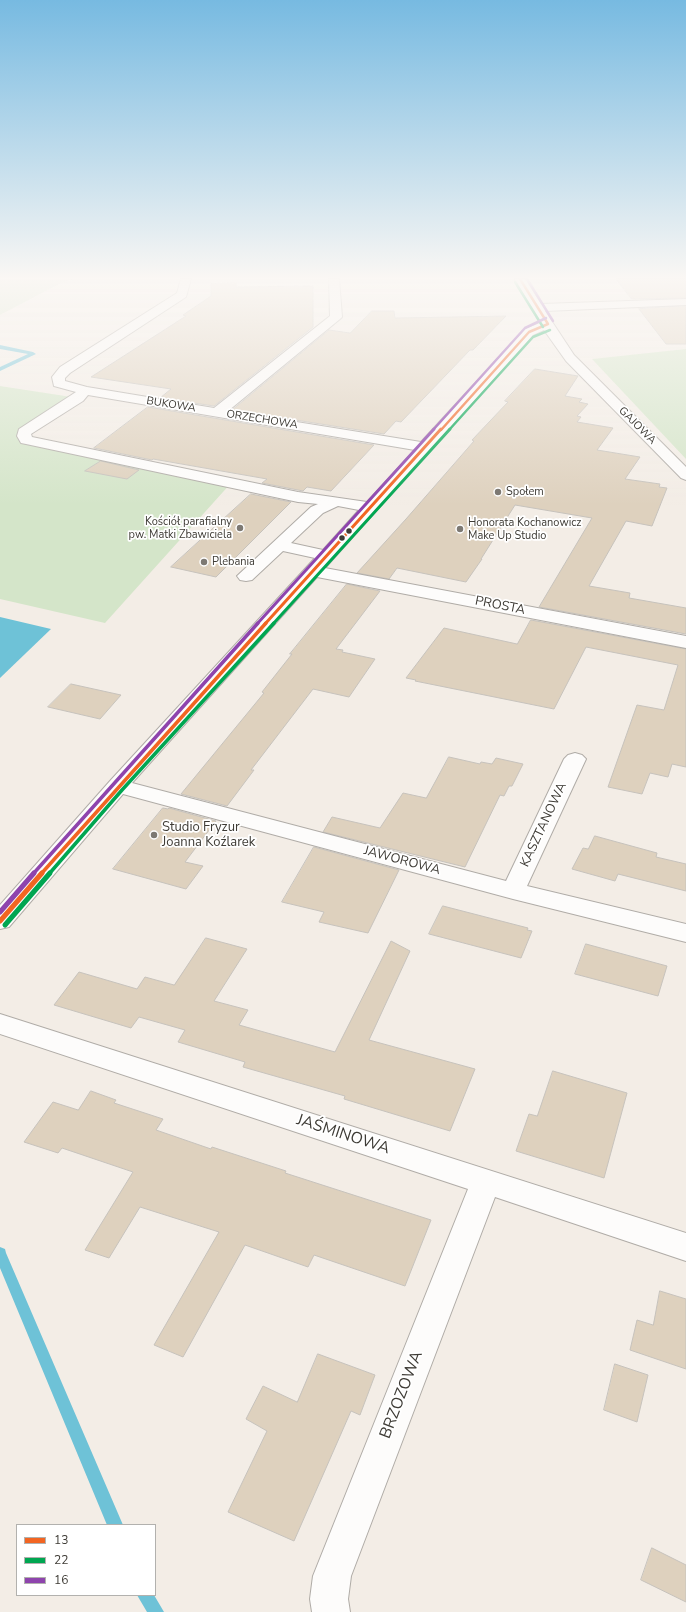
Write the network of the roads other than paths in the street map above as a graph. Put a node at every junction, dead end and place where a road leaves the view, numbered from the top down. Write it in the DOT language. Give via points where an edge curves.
graph roads {
  1 [pos="92,354"];
  2 [pos="290,354"];
  3 [pos="509,354"];
  4 [pos="567,354"];
  5 [pos="85,391"];
  6 [pos="217,413"];
  7 [pos="425,447"];
  8 [pos="686,475"];
  9 [pos="336,501"];
  10 [pos="371,507"];
  11 [pos="279,545"];
  12 [pos="321,563"];
  13 [pos="246,576"];
  14 [pos="686,642"];
  15 [pos="574,759"];
  16 [pos="118,786"];
  17 [pos="513,891"];
  18 [pos="0,921"];
  19 [pos="686,934"];
  20 [pos="0,1024"];
  21 [pos="486,1181"];
  22 [pos="686,1247"];
  23 [pos="331,1612"];
  1 -- 5 [label="street, BUKOWA" via="58,377 59,382"];
  2 -- 6 [label="street, ORZECHOWA"];
  3 -- 7 [label="street"];
  4 -- 8 [label="street, GAJOWA"];
  5 -- 6 [label="street, BUKOWA"];
  5 -- 9 [label="street" via="24,432 26,440 298,498"];
  6 -- 7 [label="street, ORZECHOWA"];
  7 -- 10 [label="street"];
  9 -- 10 [label="street"];
  9 -- 11 [label="street" via="316,510"];
  10 -- 12 [label="street"];
  11 -- 12 [label="street, PROSTA"];
  11 -- 13 [label="street"];
  12 -- 14 [label="street, PROSTA"];
  12 -- 16 [label="street"];
  15 -- 17 [label="street, KASZTANOWA"];
  16 -- 17 [label="street, JAWOROWA"];
  16 -- 18 [label="street"];
  17 -- 19 [label="street, JAWOROWA"];
  20 -- 21 [label="street, JAŚMINOWA"];
  21 -- 22 [label="street, JAŚMINOWA"];
  21 -- 23 [label="street, BRZOZOWA" via="332,1576 329,1599"];
}
